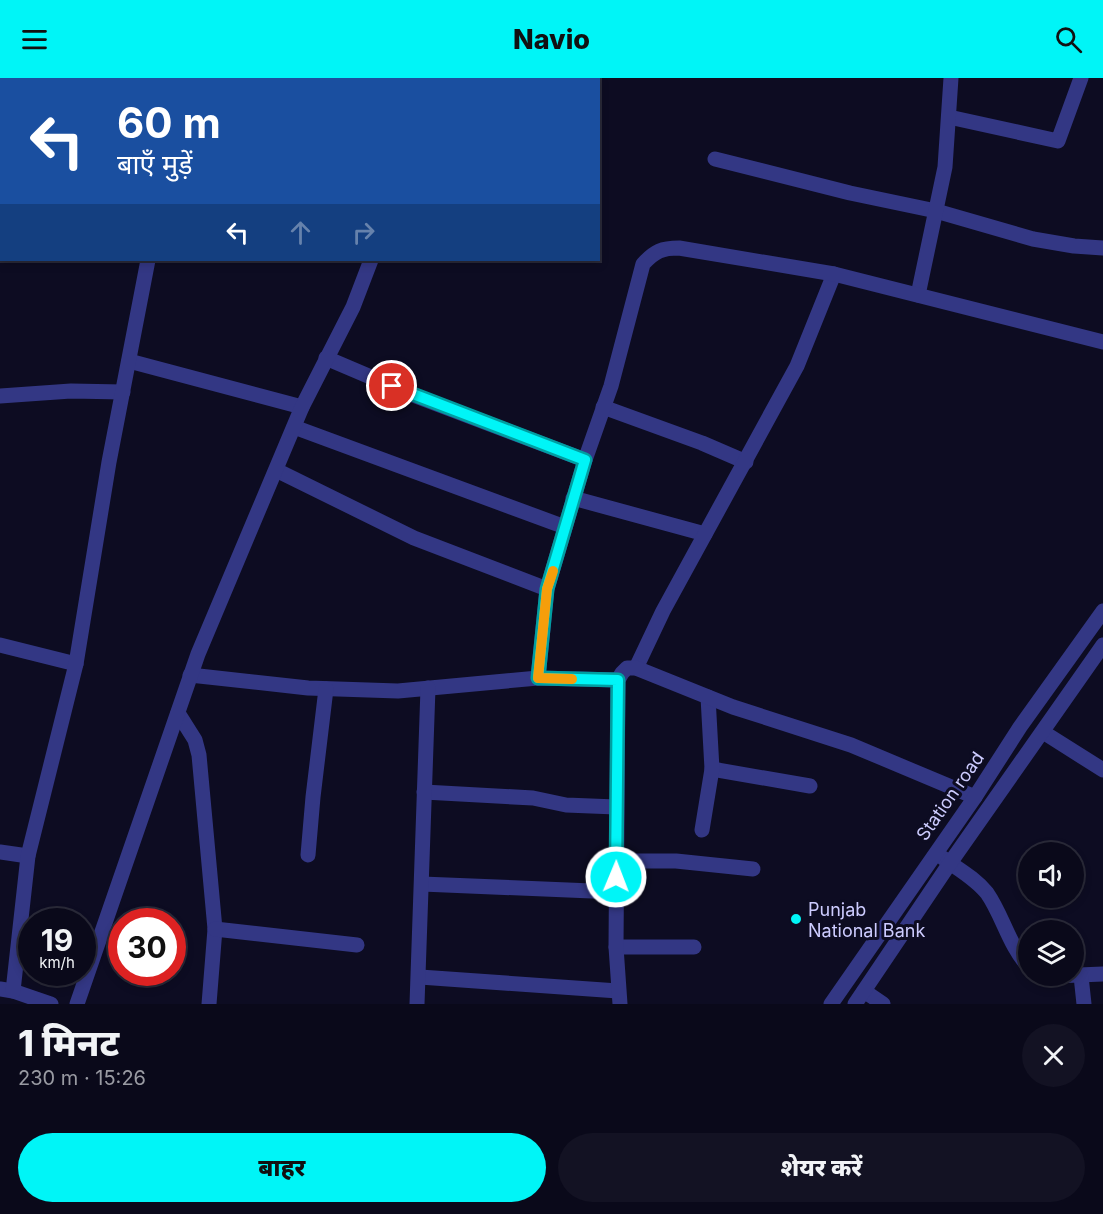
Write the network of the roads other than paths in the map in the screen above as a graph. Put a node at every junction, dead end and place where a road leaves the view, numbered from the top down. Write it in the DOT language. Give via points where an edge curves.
graph roads {
  1 [pos="951,78"];
  2 [pos="1081,78"];
  3 [pos="949,117"];
  4 [pos="716,159"];
  5 [pos="936,211"];
  6 [pos="1103,248"];
  7 [pos="148,261"];
  8 [pos="371,261"];
  9 [pos="834,274"];
  10 [pos="918,296"];
  11 [pos="1103,342"];
  12 [pos="326,358"];
  13 [pos="129,361"];
  14 [pos="123,392"];
  15 [pos="0,393"];
  16 [pos="302,407"];
  17 [pos="603,407"];
  18 [pos="294,427"];
  19 [pos="585,460"];
  20 [pos="746,462"];
  21 [pos="276,470"];
  22 [pos="573,498"];
  23 [pos="565,527"];
  24 [pos="705,534"];
  25 [pos="547,589"];
  26 [pos="1103,611"];
  27 [pos="0,645"];
  28 [pos="1101,651"];
  29 [pos="76,664"];
  30 [pos="636,668"];
  31 [pos="190,675"];
  32 [pos="538,678"];
  33 [pos="618,680"];
  34 [pos="428,688"];
  35 [pos="326,689"];
  36 [pos="708,697"];
  37 [pos="178,712"];
  38 [pos="1043,732"];
  39 [pos="711,769"];
  40 [pos="1103,770"];
  41 [pos="810,786"];
  42 [pos="424,792"];
  43 [pos="975,797"];
  44 [pos="616,807"];
  45 [pos="702,831"];
  46 [pos="0,852"];
  47 [pos="935,853"];
  48 [pos="308,855"];
  49 [pos="28,856"];
  50 [pos="616,861"];
  51 [pos="950,863"];
  52 [pos="753,869"];
  53 [pos="422,884"];
  54 [pos="616,892"];
  55 [pos="215,929"];
  56 [pos="357,945"];
  57 [pos="616,947"];
  58 [pos="694,947"];
  59 [pos="1018,952"];
  60 [pos="1103,974"];
  61 [pos="1084,976"];
  62 [pos="420,977"];
  63 [pos="1082,986"];
  64 [pos="17,995"];
  65 [pos="619,997"];
  66 [pos="860,998"];
  67 [pos="51,1004"];
  68 [pos="77,1004"];
  69 [pos="209,1004"];
  70 [pos="417,1004"];
  71 [pos="831,1004"];
  72 [pos="883,1004"];
  73 [pos="1084,1004"];
  1 -- 3 [label="street"];
  2 -- 3 [label="street" via="1058,141"];
  3 -- 5 [label="street"];
  4 -- 5 [label="street"];
  5 -- 6 [label="street" via="1033,239"];
  5 -- 10 [label="street"];
  7 -- 13 [label="street"];
  8 -- 12 [label="street" via="353,307"];
  9 -- 10 [label="street"];
  9 -- 17 [label="street" via="679,248 652,253 643,264"];
  9 -- 20 [label="street" via="796,366"];
  10 -- 11 [label="street"];
  12 -- 16 [label="street"];
  12 -- 19 [label="street"];
  13 -- 14 [label="street"];
  13 -- 16 [label="street"];
  14 -- 15 [label="street"];
  14 -- 29 [label="street"];
  16 -- 18 [label="street"];
  17 -- 19 [label="street"];
  17 -- 20 [label="street"];
  18 -- 21 [label="street"];
  18 -- 23 [label="street"];
  19 -- 22 [label="street"];
  20 -- 24 [label="street"];
  21 -- 25 [label="street" via="414,538"];
  21 -- 31 [label="street"];
  22 -- 23 [label="street"];
  22 -- 24 [label="street"];
  23 -- 25 [label="street"];
  24 -- 30 [label="street"];
  25 -- 32 [label="street"];
  26 -- 43 [label="street, Station road"];
  27 -- 29 [label="street"];
  28 -- 38 [label="street"];
  29 -- 49 [label="street"];
  30 -- 33 [label="street" via="627,668"];
  30 -- 36 [label="street"];
  31 -- 35 [label="street"];
  31 -- 37 [label="street"];
  32 -- 33 [label="street"];
  32 -- 34 [label="street"];
  33 -- 44 [label="street"];
  34 -- 35 [label="street"];
  34 -- 42 [label="street"];
  35 -- 48 [label="street"];
  36 -- 39 [label="street"];
  36 -- 43 [label="street" via="851,745"];
  37 -- 55 [label="street" via="199,755"];
  37 -- 68 [label="street"];
  38 -- 40 [label="street"];
  38 -- 51 [label="street"];
  39 -- 41 [label="street"];
  39 -- 45 [label="street"];
  42 -- 44 [label="street"];
  42 -- 53 [label="street"];
  43 -- 47 [label="street, Station road"];
  44 -- 50 [label="street"];
  46 -- 49 [label="street"];
  47 -- 51 [label="street"];
  47 -- 71 [label="street, Station road"];
  49 -- 64 [label="street"];
  50 -- 52 [label="street" via="694,862"];
  50 -- 54 [label="street"];
  51 -- 59 [label="street" via="978,883 988,896"];
  51 -- 66 [label="street"];
  53 -- 54 [label="street"];
  53 -- 62 [label="street"];
  54 -- 57 [label="street"];
  55 -- 56 [label="street"];
  55 -- 69 [label="street"];
  57 -- 58 [label="street"];
  57 -- 65 [label="street"];
  60 -- 61 [label="street"];
  62 -- 65 [label="street"];
  62 -- 70 [label="street"];
  63 -- 73 [label="street"];
  64 -- 67 [label="street"];
  66 -- 72 [label="street"];
}
